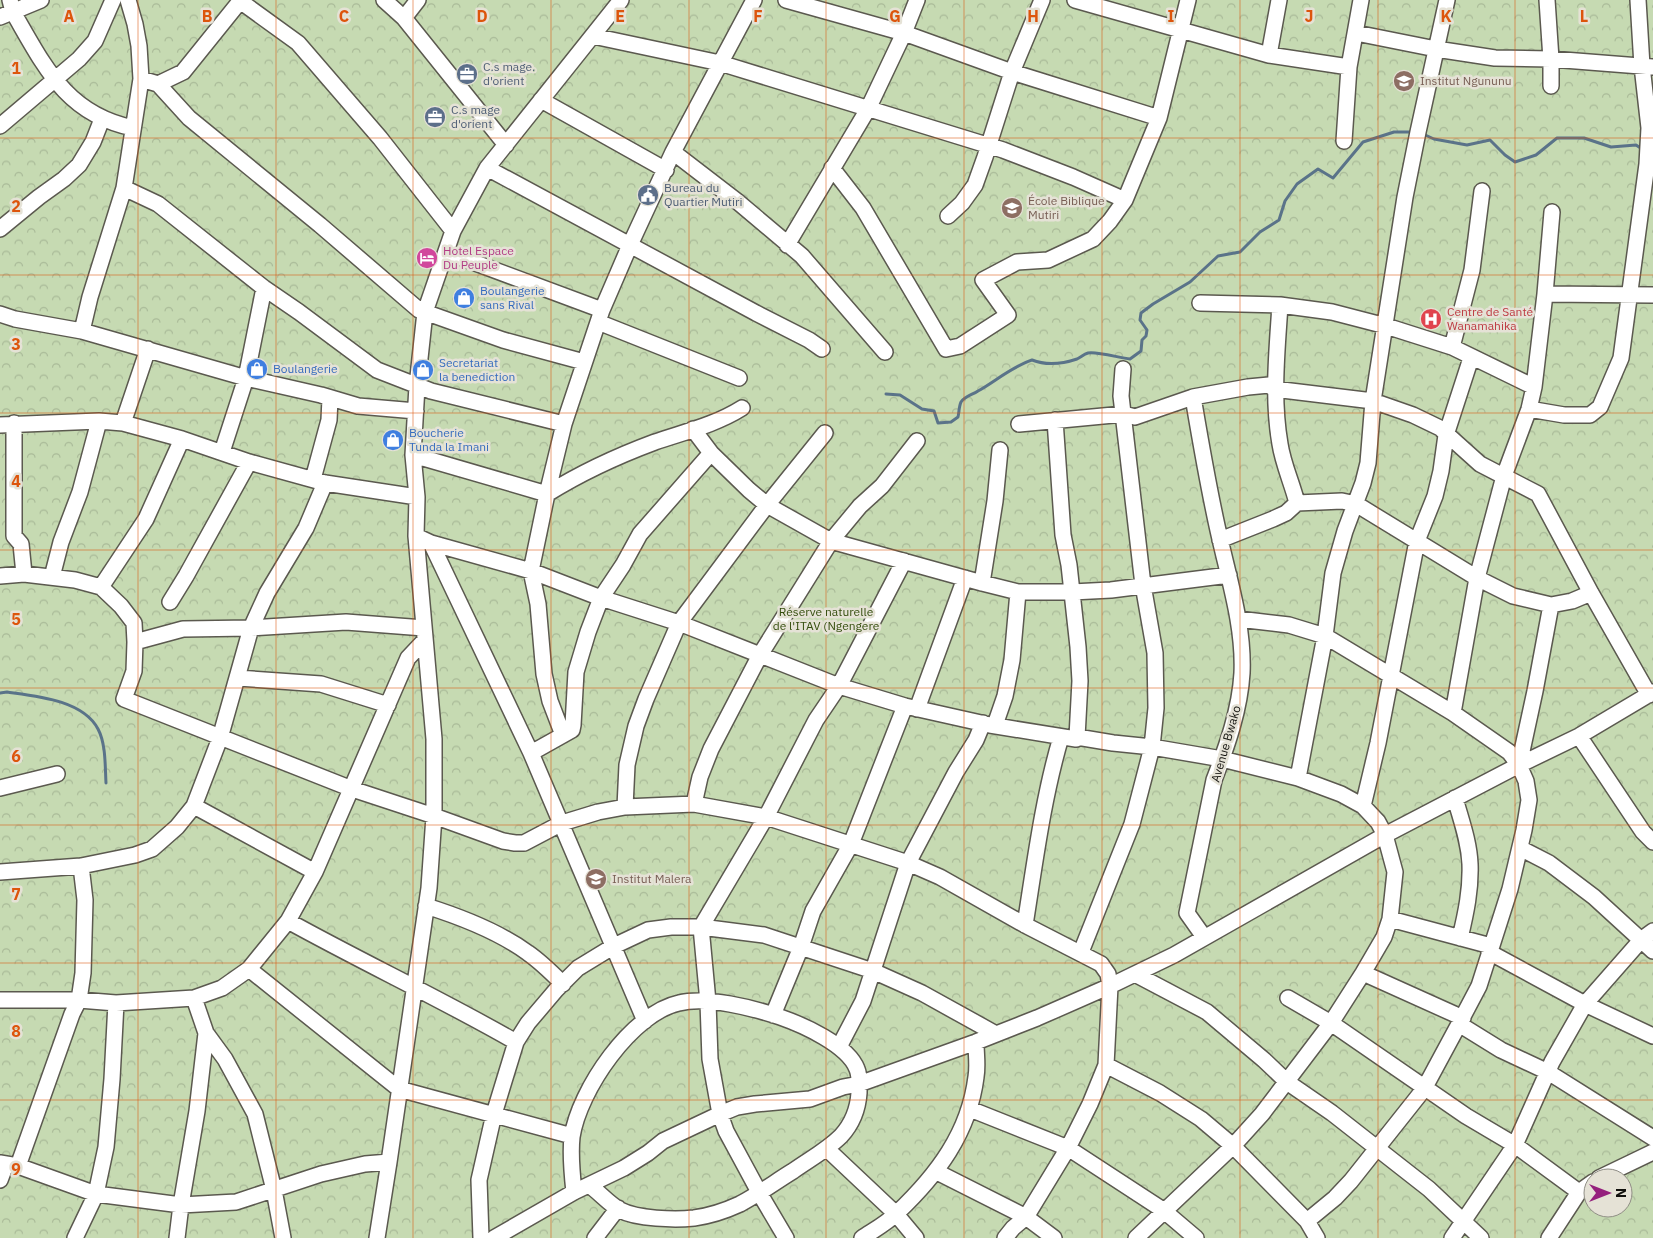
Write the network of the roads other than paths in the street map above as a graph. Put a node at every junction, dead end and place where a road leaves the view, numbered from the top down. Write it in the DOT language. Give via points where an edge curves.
graph roads {
  1 [pos="41,0"];
  2 [pos="113,0"];
  3 [pos="128,0"];
  4 [pos="384,0"];
  5 [pos="418,0"];
  6 [pos="754,0"];
  7 [pos="786,0"];
  8 [pos="917,0"];
  9 [pos="1042,0"];
  10 [pos="1075,0"];
  11 [pos="1188,0"];
  12 [pos="1279,0"];
  13 [pos="1362,0"];
  14 [pos="1447,0"];
  15 [pos="1547,0"];
  16 [pos="1638,0"];
  17 [pos="240,1"];
  18 [pos="619,1"];
  19 [pos="8,10"];
  20 [pos="404,18"];
  21 [pos="1180,30"];
  22 [pos="904,33"];
  23 [pos="1356,33"];
  24 [pos="593,36"];
  25 [pos="1436,49"];
  26 [pos="1269,55"];
  27 [pos="1551,60"];
  28 [pos="720,63"];
  29 [pos="1349,67"];
  30 [pos="1648,67"];
  31 [pos="1012,72"];
  32 [pos="141,79"];
  33 [pos="55,81"];
  34 [pos="158,84"];
  35 [pos="1551,86"];
  36 [pos="541,100"];
  37 [pos="868,109"];
  38 [pos="1159,118"];
  39 [pos="102,119"];
  40 [pos="0,126"];
  41 [pos="133,128"];
  42 [pos="1344,141"];
  43 [pos="506,145"];
  44 [pos="988,145"];
  45 [pos="673,152"];
  46 [pos="487,168"];
  47 [pos="832,168"];
  48 [pos="666,170"];
  49 [pos="124,188"];
  50 [pos="1482,191"];
  51 [pos="1125,200"];
  52 [pos="1552,212"];
  53 [pos="948,216"];
  54 [pos="0,229"];
  55 [pos="453,231"];
  56 [pos="787,244"];
  57 [pos="630,245"];
  58 [pos="446,252"];
  59 [pos="264,288"];
  60 [pos="1545,294"];
  61 [pos="1629,295"];
  62 [pos="1653,295"];
  63 [pos="1200,302"];
  64 [pos="1280,305"];
  65 [pos="425,312"];
  66 [pos="0,314"];
  67 [pos="600,316"];
  68 [pos="1386,326"];
  69 [pos="82,331"];
  70 [pos="1452,348"];
  71 [pos="148,349"];
  72 [pos="822,349"];
  73 [pos="885,352"];
  74 [pos="1471,358"];
  75 [pos="584,362"];
  76 [pos="1123,369"];
  77 [pos="246,378"];
  78 [pos="739,378"];
  79 [pos="417,386"];
  80 [pos="1534,387"];
  81 [pos="1274,389"];
  82 [pos="1192,397"];
  83 [pos="330,398"];
  84 [pos="1373,401"];
  85 [pos="742,408"];
  86 [pos="1529,409"];
  87 [pos="416,411"];
  88 [pos="1124,414"];
  89 [pos="1055,420"];
  90 [pos="99,421"];
  91 [pos="123,423"];
  92 [pos="7,424"];
  93 [pos="564,424"];
  94 [pos="1019,424"];
  95 [pos="694,429"];
  96 [pos="825,433"];
  97 [pos="1446,435"];
  98 [pos="182,438"];
  99 [pos="917,441"];
  100 [pos="1000,450"];
  101 [pos="222,452"];
  102 [pos="711,453"];
  103 [pos="413,455"];
  104 [pos="249,462"];
  105 [pos="1504,476"];
  106 [pos="319,481"];
  107 [pos="547,494"];
  108 [pos="417,497"];
  109 [pos="1297,503"];
  110 [pos="1356,504"];
  111 [pos="767,505"];
  112 [pos="416,536"];
  113 [pos="831,540"];
  114 [pos="1220,540"];
  115 [pos="1417,541"];
  116 [pos="431,543"];
  117 [pos="904,561"];
  118 [pos="531,571"];
  119 [pos="24,574"];
  120 [pos="0,576"];
  121 [pos="1229,576"];
  122 [pos="52,577"];
  123 [pos="965,578"];
  124 [pos="1476,578"];
  125 [pos="982,583"];
  126 [pos="1143,584"];
  127 [pos="101,587"];
  128 [pos="1018,592"];
  129 [pos="1072,592"];
  130 [pos="1591,593"];
  131 [pos="601,598"];
  132 [pos="170,602"];
  133 [pos="1551,606"];
  134 [pos="1238,619"];
  135 [pos="679,623"];
  136 [pos="250,628"];
  137 [pos="425,634"];
  138 [pos="1325,636"];
  139 [pos="135,642"];
  140 [pos="760,655"];
  141 [pos="1391,676"];
  142 [pos="238,678"];
  143 [pos="839,686"];
  144 [pos="1651,693"];
  145 [pos="388,705"];
  146 [pos="911,708"];
  147 [pos="1453,713"];
  148 [pos="989,724"];
  149 [pos="564,735"];
  150 [pos="1579,736"];
  151 [pos="1069,737"];
  152 [pos="220,738"];
  153 [pos="1152,747"];
  154 [pos="531,753"];
  155 [pos="1222,759"];
  156 [pos="1518,764"];
  157 [pos="57,774"];
  158 [pos="1298,778"];
  159 [pos="0,788"];
  160 [pos="352,789"];
  161 [pos="1455,798"];
  162 [pos="694,804"];
  163 [pos="194,806"];
  164 [pos="1363,806"];
  165 [pos="625,807"];
  166 [pos="434,816"];
  167 [pos="766,817"];
  168 [pos="562,823"];
  169 [pos="1385,835"];
  170 [pos="1653,842"];
  171 [pos="851,844"];
  172 [pos="1520,848"];
  173 [pos="908,863"];
  174 [pos="81,866"];
  175 [pos="0,872"];
  176 [pos="315,872"];
  177 [pos="426,906"];
  178 [pos="1390,919"];
  179 [pos="288,921"];
  180 [pos="1025,925"];
  181 [pos="701,926"];
  182 [pos="1648,935"];
  183 [pos="1204,937"];
  184 [pos="1460,938"];
  185 [pos="614,946"];
  186 [pos="801,947"];
  187 [pos="1490,949"];
  188 [pos="1653,951"];
  189 [pos="1081,952"];
  190 [pos="249,969"];
  191 [pos="873,971"];
  192 [pos="1363,973"];
  193 [pos="1135,974"];
  194 [pos="563,984"];
  195 [pos="1110,986"];
  196 [pos="415,987"];
  197 [pos="194,998"];
  198 [pos="1288,998"];
  199 [pos="0,1000"];
  200 [pos="79,1000"];
  201 [pos="708,1002"];
  202 [pos="116,1003"];
  203 [pos="1585,1004"];
  204 [pos="773,1014"];
  205 [pos="645,1021"];
  206 [pos="1461,1021"];
  207 [pos="1331,1023"];
  208 [pos="206,1032"];
  209 [pos="996,1034"];
  210 [pos="1653,1036"];
  211 [pos="516,1042"];
  212 [pos="976,1042"];
  213 [pos="839,1047"];
  214 [pos="1106,1065"];
  215 [pos="1548,1072"];
  216 [pos="1287,1082"];
  217 [pos="859,1084"];
  218 [pos="399,1089"];
  219 [pos="1424,1089"];
  220 [pos="970,1109"];
  221 [pos="494,1114"];
  222 [pos="720,1114"];
  223 [pos="572,1136"];
  224 [pos="1653,1138"];
  225 [pos="1515,1144"];
  226 [pos="1233,1146"];
  227 [pos="1068,1148"];
  228 [pos="1378,1148"];
  229 [pos="827,1149"];
  230 [pos="1653,1152"];
  231 [pos="389,1162"];
  232 [pos="8,1164"];
  233 [pos="1620,1168"];
  234 [pos="937,1172"];
  235 [pos="0,1180"];
  236 [pos="589,1184"];
  237 [pos="1583,1189"];
  238 [pos="274,1190"];
  239 [pos="574,1192"];
  240 [pos="1579,1192"];
  241 [pos="96,1194"];
  242 [pos="760,1194"];
  243 [pos="181,1204"];
  244 [pos="618,1208"];
  245 [pos="1163,1210"];
  246 [pos="896,1214"];
  247 [pos="1026,1217"];
  248 [pos="1307,1221"];
  249 [pos="1464,1222"];
  250 [pos="75,1238"];
  251 [pos="177,1238"];
  252 [pos="283,1238"];
  253 [pos="376,1238"];
  254 [pos="482,1238"];
  255 [pos="494,1238"];
  256 [pos="595,1238"];
  257 [pos="786,1238"];
  258 [pos="862,1238"];
  259 [pos="916,1238"];
  260 [pos="1005,1238"];
  261 [pos="1054,1238"];
  262 [pos="1136,1238"];
  263 [pos="1196,1238"];
  264 [pos="1316,1238"];
  265 [pos="1452,1238"];
  266 [pos="1481,1238"];
  267 [pos="1549,1238"];
  1 -- 19 [label="street"];
  2 -- 33 [label="street" via="95,41"];
  3 -- 32 [label="street" via="139,46"];
  4 -- 20 [label="street"];
  5 -- 20 [label="street"];
  6 -- 28 [label="street"];
  7 -- 22 [label="street"];
  8 -- 22 [label="street"];
  9 -- 31 [label="street"];
  10 -- 21 [label="street"];
  11 -- 21 [label="street"];
  12 -- 26 [label="street"];
  13 -- 23 [label="street"];
  14 -- 25 [label="street"];
  15 -- 27 [label="street"];
  16 -- 30 [label="street"];
  17 -- 34 [label="street" via="183,72"];
  17 -- 55 [label="street" via="298,43 380,138"];
  18 -- 24 [label="street"];
  19 -- 33 [label="street"];
  20 -- 43 [label="street"];
  21 -- 26 [label="street"];
  21 -- 38 [label="street"];
  22 -- 31 [label="street"];
  22 -- 37 [label="street"];
  23 -- 25 [label="street"];
  23 -- 29 [label="street"];
  24 -- 28 [label="street"];
  24 -- 36 [label="street"];
  25 -- 27 [label="street" via="1495,58"];
  25 -- 68 [label="street" via="1405,197"];
  26 -- 29 [label="street"];
  27 -- 30 [label="street"];
  27 -- 35 [label="street"];
  28 -- 37 [label="street"];
  28 -- 45 [label="street"];
  29 -- 42 [label="street"];
  30 -- 61 [label="street" via="1648,164"];
  31 -- 38 [label="street"];
  31 -- 44 [label="street"];
  32 -- 34 [label="street"];
  32 -- 41 [label="street"];
  33 -- 39 [label="street"];
  33 -- 40 [label="street"];
  34 -- 65 [label="street" via="189,118"];
  36 -- 43 [label="street"];
  36 -- 48 [label="street"];
  37 -- 44 [label="street"];
  37 -- 47 [label="street"];
  38 -- 51 [label="street"];
  39 -- 41 [label="street"];
  39 -- 54 [label="street" via="79,165"];
  41 -- 49 [label="street"];
  43 -- 46 [label="street"];
  44 -- 51 [label="street"];
  44 -- 53 [label="street" via="975,185"];
  45 -- 48 [label="street"];
  45 -- 56 [label="street"];
  46 -- 55 [label="street"];
  46 -- 57 [label="street"];
  47 -- 51 [label="street" via="863,208 946,349 960,346 1008,315 983,280 1017,262 1048,260 1093,240"];
  47 -- 56 [label="street"];
  48 -- 57 [label="street"];
  49 -- 59 [label="street" via="158,204"];
  49 -- 69 [label="street"];
  50 -- 70 [label="street" via="1472,270"];
  52 -- 60 [label="street"];
  55 -- 58 [label="street"];
  56 -- 73 [label="street" via="802,256"];
  57 -- 67 [label="street"];
  57 -- 72 [label="street"];
  58 -- 65 [label="street"];
  58 -- 67 [label="street"];
  59 -- 77 [label="street"];
  59 -- 79 [label="street" via="377,370"];
  60 -- 61 [label="street"];
  60 -- 80 [label="street"];
  61 -- 62 [label="street"];
  61 -- 86 [label="street" via="1621,358 1600,407 1590,415 1564,415"];
  63 -- 64 [label="street"];
  64 -- 68 [label="street" via="1332,312"];
  64 -- 81 [label="street"];
  65 -- 75 [label="street" via="503,340"];
  65 -- 79 [label="street"];
  66 -- 69 [label="street"];
  67 -- 75 [label="street"];
  67 -- 78 [label="street"];
  68 -- 70 [label="street"];
  68 -- 84 [label="street"];
  69 -- 71 [label="street"];
  70 -- 74 [label="street"];
  71 -- 77 [label="street"];
  71 -- 91 [label="street"];
  74 -- 80 [label="street"];
  74 -- 97 [label="street"];
  75 -- 93 [label="street"];
  76 -- 88 [label="street" via="1121,396"];
  77 -- 83 [label="street"];
  77 -- 101 [label="street"];
  79 -- 87 [label="street"];
  79 -- 93 [label="street"];
  80 -- 86 [label="street"];
  81 -- 82 [label="street" via="1262,385"];
  81 -- 84 [label="street"];
  81 -- 109 [label="street" via="1281,450"];
  82 -- 88 [label="street" via="1134,417"];
  82 -- 114 [label="street, Avenue Bwako"];
  83 -- 87 [label="street" via="358,406"];
  83 -- 106 [label="street"];
  84 -- 97 [label="street" via="1413,415 1440,428"];
  84 -- 110 [label="street" via="1368,462"];
  85 -- 95 [label="street"];
  86 -- 105 [label="street"];
  87 -- 103 [label="street"];
  88 -- 89 [label="street"];
  88 -- 126 [label="street"];
  89 -- 94 [label="street"];
  89 -- 129 [label="street" via="1063,535"];
  90 -- 91 [label="street"];
  90 -- 92 [label="street"];
  90 -- 122 [label="street"];
  91 -- 98 [label="street"];
  92 -- 119 [label="street" via="14,536 21,544"];
  93 -- 107 [label="street"];
  95 -- 102 [label="street"];
  95 -- 107 [label="street" via="652,443 579,475"];
  96 -- 111 [label="street"];
  97 -- 105 [label="street" via="1480,464"];
  97 -- 115 [label="street" via="1441,471"];
  98 -- 101 [label="street"];
  98 -- 127 [label="street" via="146,519"];
  99 -- 113 [label="street" via="882,486"];
  100 -- 125 [label="street"];
  101 -- 104 [label="street"];
  102 -- 111 [label="street"];
  102 -- 131 [label="street" via="640,534"];
  103 -- 107 [label="street"];
  103 -- 108 [label="street"];
  104 -- 106 [label="street"];
  104 -- 132 [label="street"];
  105 -- 124 [label="street"];
  105 -- 130 [label="street" via="1538,494"];
  106 -- 108 [label="street"];
  106 -- 136 [label="street" via="306,528"];
  107 -- 118 [label="street"];
  108 -- 112 [label="street"];
  109 -- 110 [label="street" via="1342,501"];
  109 -- 114 [label="street" via="1273,519"];
  110 -- 115 [label="street"];
  110 -- 138 [label="street" via="1333,573"];
  111 -- 113 [label="street"];
  111 -- 135 [label="street"];
  112 -- 116 [label="street"];
  112 -- 137 [label="street"];
  113 -- 117 [label="street"];
  113 -- 140 [label="street"];
  114 -- 121 [label="street, Avenue Bwako"];
  115 -- 124 [label="street"];
  115 -- 141 [label="street"];
  116 -- 118 [label="street"];
  116 -- 154 [label="street"];
  117 -- 123 [label="street"];
  117 -- 143 [label="street"];
  118 -- 131 [label="street"];
  118 -- 149 [label="street" via="538,604 544,674 550,701"];
  119 -- 120 [label="street"];
  119 -- 122 [label="street"];
  121 -- 126 [label="street"];
  121 -- 134 [label="street, Avenue Bwako"];
  122 -- 127 [label="street"];
  123 -- 125 [label="street"];
  123 -- 146 [label="street"];
  124 -- 133 [label="street" via="1514,596"];
  124 -- 147 [label="street"];
  125 -- 128 [label="street"];
  126 -- 129 [label="street"];
  126 -- 153 [label="street" via="1155,653 1156,708"];
  127 -- 139 [label="street" via="134,623"];
  128 -- 129 [label="street"];
  128 -- 148 [label="street" via="1012,660 1004,696"];
  129 -- 151 [label="street" via="1080,681"];
  130 -- 133 [label="street"];
  130 -- 144 [label="street"];
  131 -- 135 [label="street"];
  131 -- 149 [label="street" via="576,672 572,730"];
  133 -- 156 [label="street" via="1536,691"];
  134 -- 138 [label="street" via="1289,626"];
  134 -- 155 [label="street, Avenue Bwako" via="1242,673 1237,708"];
  135 -- 140 [label="street"];
  135 -- 165 [label="street" via="636,726 628,765"];
  136 -- 137 [label="street" via="346,622"];
  136 -- 139 [label="street" via="183,629"];
  136 -- 142 [label="street"];
  137 -- 145 [label="street" via="408,658"];
  137 -- 166 [label="street" via="434,739"];
  138 -- 141 [label="street"];
  138 -- 158 [label="street"];
  139 -- 152 [label="street" via="134,671 124,699"];
  140 -- 143 [label="street"];
  140 -- 162 [label="street" via="711,749"];
  141 -- 147 [label="street"];
  141 -- 164 [label="street"];
  142 -- 145 [label="street" via="322,684"];
  142 -- 152 [label="street"];
  143 -- 146 [label="street"];
  143 -- 167 [label="street" via="816,720"];
  144 -- 150 [label="street"];
  145 -- 160 [label="street"];
  146 -- 148 [label="street"];
  146 -- 171 [label="street"];
  147 -- 156 [label="street" via="1509,752"];
  148 -- 151 [label="street"];
  148 -- 173 [label="street" via="956,772"];
  149 -- 154 [label="street"];
  150 -- 156 [label="street"];
  150 -- 170 [label="street"];
  151 -- 153 [label="street"];
  151 -- 180 [label="street" via="1049,786"];
  152 -- 160 [label="street"];
  152 -- 163 [label="street"];
  153 -- 155 [label="street"];
  153 -- 189 [label="street" via="1132,824"];
  154 -- 168 [label="street"];
  155 -- 158 [label="street"];
  155 -- 183 [label="street, Avenue Bwako" via="1214,780 1187,913"];
  156 -- 161 [label="street"];
  156 -- 172 [label="street" via="1530,800"];
  157 -- 159 [label="street"];
  158 -- 164 [label="street" via="1342,794"];
  160 -- 166 [label="street"];
  160 -- 176 [label="street"];
  161 -- 169 [label="street"];
  161 -- 184 [label="street" via="1470,862 1470,888"];
  162 -- 165 [label="street"];
  162 -- 167 [label="street"];
  163 -- 174 [label="street" via="177,827 152,849"];
  163 -- 176 [label="street"];
  164 -- 169 [label="street"];
  165 -- 168 [label="street"];
  166 -- 168 [label="street" via="516,843"];
  166 -- 177 [label="street"];
  167 -- 171 [label="street"];
  167 -- 181 [label="street"];
  168 -- 185 [label="street"];
  169 -- 178 [label="street" via="1395,872"];
  169 -- 183 [label="street"];
  171 -- 173 [label="street"];
  171 -- 186 [label="street" via="813,911"];
  172 -- 182 [label="street" via="1549,863"];
  172 -- 187 [label="street"];
  173 -- 180 [label="street" via="940,877"];
  173 -- 191 [label="street"];
  174 -- 175 [label="street"];
  174 -- 200 [label="street" via="85,900"];
  176 -- 179 [label="street"];
  177 -- 194 [label="street" via="457,916 513,943"];
  177 -- 196 [label="street"];
  178 -- 184 [label="street"];
  178 -- 192 [label="street"];
  179 -- 190 [label="street"];
  179 -- 196 [label="street"];
  180 -- 189 [label="street"];
  181 -- 185 [label="street" via="648,930"];
  181 -- 186 [label="street" via="764,935"];
  181 -- 201 [label="street"];
  182 -- 188 [label="street"];
  182 -- 203 [label="street"];
  183 -- 193 [label="street" via="1174,956"];
  184 -- 187 [label="street"];
  185 -- 194 [label="street" via="578,968"];
  185 -- 205 [label="street"];
  186 -- 191 [label="street"];
  186 -- 204 [label="street"];
  187 -- 203 [label="street"];
  187 -- 206 [label="street" via="1479,986"];
  189 -- 195 [label="street" via="1101,964 1108,974"];
  190 -- 197 [label="street" via="222,988"];
  190 -- 218 [label="street"];
  191 -- 209 [label="street" via="922,993"];
  191 -- 213 [label="street" via="864,1001"];
  192 -- 206 [label="street"];
  192 -- 207 [label="street"];
  193 -- 195 [label="street"];
  193 -- 216 [label="street" via="1207,1012"];
  194 -- 211 [label="street" via="528,1023"];
  195 -- 209 [label="street"];
  195 -- 214 [label="street"];
  196 -- 211 [label="street"];
  196 -- 218 [label="street"];
  197 -- 202 [label="street"];
  197 -- 208 [label="street"];
  198 -- 207 [label="street"];
  199 -- 200 [label="street"];
  200 -- 202 [label="street"];
  200 -- 232 [label="street"];
  201 -- 204 [label="street" via="734,1004"];
  201 -- 205 [label="street" via="680,1002"];
  201 -- 222 [label="street" via="710,1059"];
  202 -- 241 [label="street" via="106,1147"];
  203 -- 210 [label="street"];
  203 -- 215 [label="street"];
  204 -- 213 [label="street" via="813,1030"];
  205 -- 223 [label="street" via="616,1048 597,1074"];
  206 -- 215 [label="street" via="1500,1050"];
  206 -- 219 [label="street"];
  207 -- 216 [label="street"];
  207 -- 219 [label="street"];
  208 -- 238 [label="street" via="255,1114"];
  208 -- 243 [label="street"];
  209 -- 212 [label="street"];
  211 -- 221 [label="street"];
  212 -- 217 [label="street"];
  212 -- 220 [label="street" via="977,1075"];
  213 -- 217 [label="street" via="857,1067"];
  214 -- 226 [label="street" via="1201,1119"];
  214 -- 227 [label="street"];
  215 -- 224 [label="street"];
  215 -- 225 [label="street"];
  216 -- 226 [label="street"];
  216 -- 228 [label="street"];
  217 -- 222 [label="street" via="810,1099 755,1104"];
  217 -- 229 [label="street" via="853,1119"];
  218 -- 221 [label="street"];
  218 -- 231 [label="street"];
  219 -- 225 [label="street"];
  219 -- 228 [label="street"];
  220 -- 227 [label="street"];
  220 -- 234 [label="street"];
  221 -- 223 [label="street"];
  221 -- 254 [label="street" via="479,1180"];
  222 -- 236 [label="street" via="662,1141 624,1168"];
  222 -- 242 [label="street"];
  223 -- 239 [label="street"];
  225 -- 240 [label="street"];
  225 -- 249 [label="street"];
  226 -- 245 [label="street"];
  226 -- 248 [label="street"];
  227 -- 245 [label="street"];
  227 -- 247 [label="street"];
  228 -- 248 [label="street" via="1335,1198"];
  228 -- 249 [label="street"];
  229 -- 242 [label="street"];
  229 -- 246 [label="street"];
  230 -- 233 [label="street"];
  231 -- 238 [label="street" via="321,1174"];
  231 -- 253 [label="street"];
  232 -- 235 [label="street"];
  232 -- 241 [label="street"];
  234 -- 246 [label="street"];
  234 -- 247 [label="street"];
  236 -- 239 [label="street"];
  236 -- 244 [label="street"];
  237 -- 240 [label="street"];
  238 -- 243 [label="street" via="236,1202"];
  238 -- 252 [label="street"];
  239 -- 255 [label="street"];
  240 -- 267 [label="street"];
  241 -- 243 [label="street"];
  241 -- 250 [label="street"];
  242 -- 244 [label="street" via="733,1207 694,1218 656,1218"];
  242 -- 257 [label="street"];
  243 -- 251 [label="street"];
  244 -- 256 [label="street"];
  245 -- 262 [label="street"];
  245 -- 263 [label="street"];
  246 -- 258 [label="street"];
  246 -- 259 [label="street"];
  247 -- 260 [label="street"];
  247 -- 261 [label="street"];
  248 -- 264 [label="street"];
  249 -- 265 [label="street"];
  249 -- 266 [label="street"];
}
